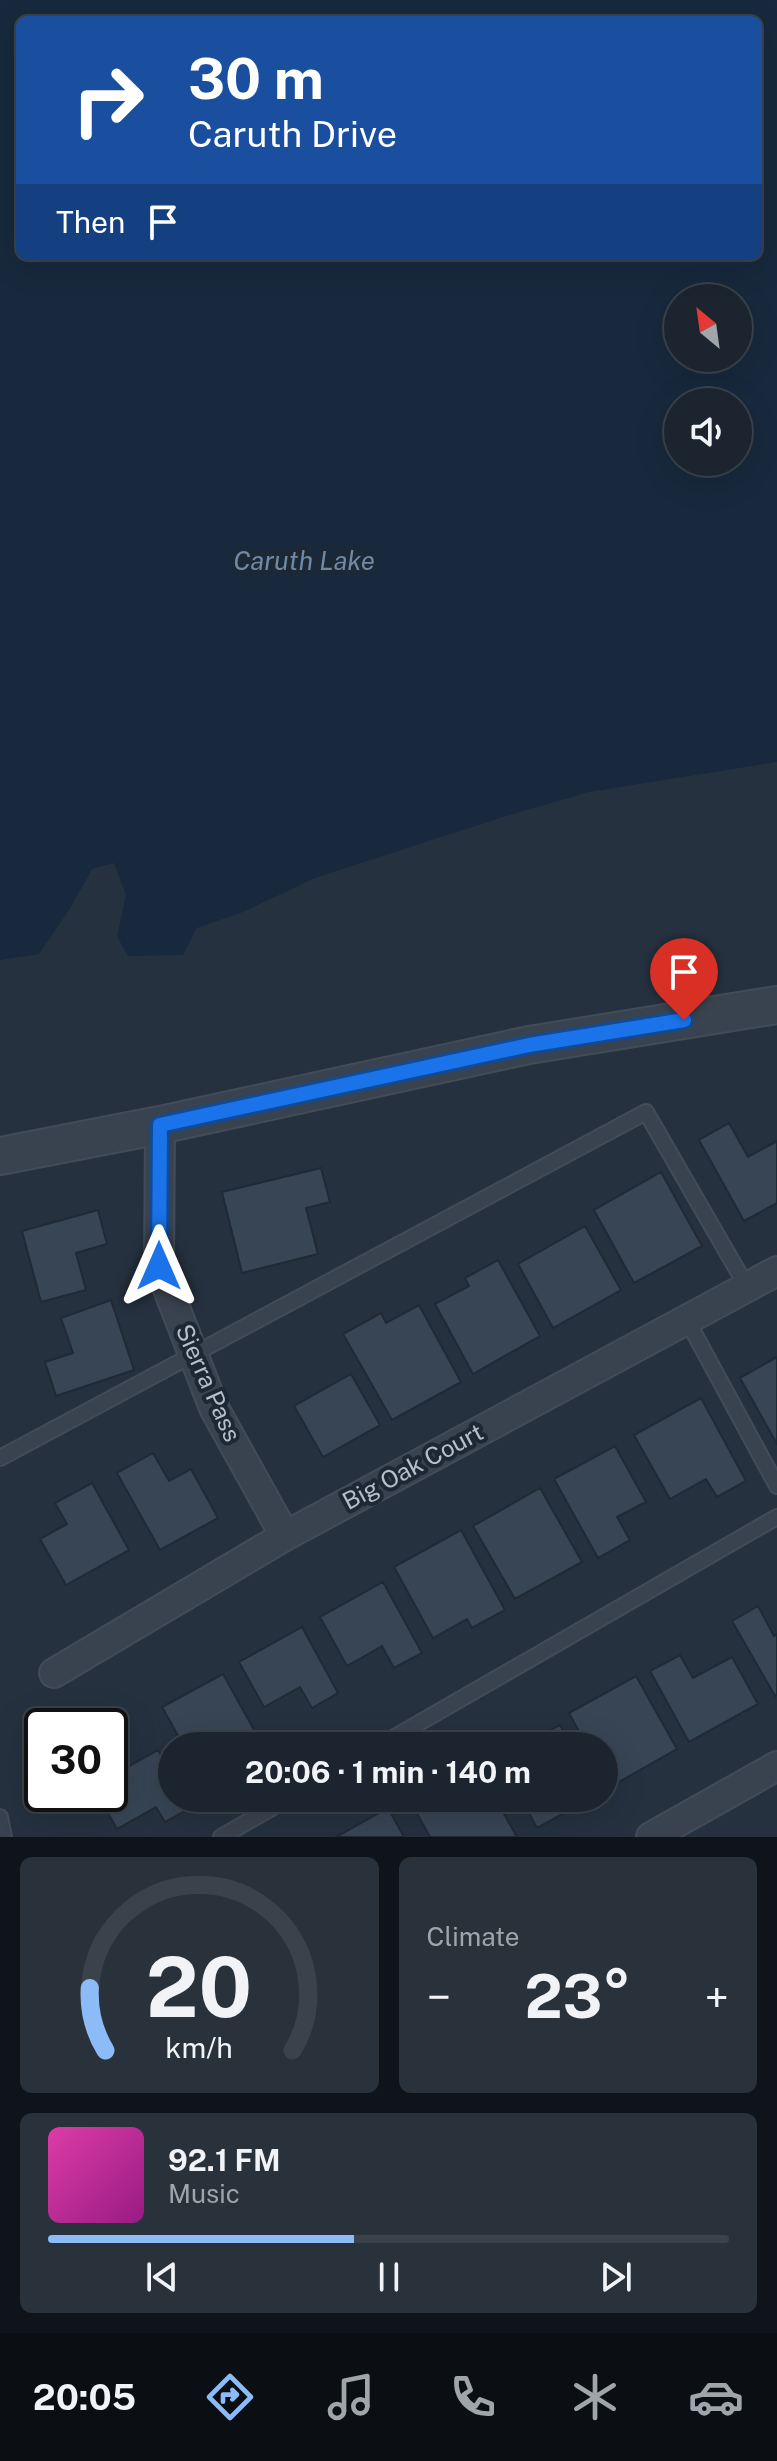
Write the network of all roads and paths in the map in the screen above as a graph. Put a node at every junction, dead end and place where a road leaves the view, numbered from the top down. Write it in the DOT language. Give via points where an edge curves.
graph roads {
  1 [pos="777,1005"];
  2 [pos="160,1125"];
  3 [pos="0,1156"];
  4 [pos="777,1271"];
  5 [pos="747,1287"];
  6 [pos="687,1320"];
  7 [pos="194,1355"];
  8 [pos="0,1458"];
  9 [pos="777,1486"];
  10 [pos="777,1517"];
  11 [pos="285,1536"];
  12 [pos="54,1673"];
  13 [pos="403,1732"];
  14 [pos="777,1766"];
  15 [pos="265,1812"];
  16 [pos="0,1817"];
  17 [pos="666,1833"];
  18 [pos="4,1837"];
  19 [pos="221,1837"];
  1 -- 2 [label="street" via="529,1045"];
  2 -- 3 [label="street"];
  2 -- 7 [label="street, Sierra Pass" via="159,1266"];
  4 -- 5 [label="street, Big Oak Court"];
  5 -- 6 [label="street, Big Oak Court"];
  5 -- 7 [label="lane" via="646,1112"];
  6 -- 9 [label="lane"];
  6 -- 11 [label="street, Big Oak Court"];
  7 -- 8 [label="lane"];
  7 -- 11 [label="street, Sierra Pass" via="214,1408"];
  10 -- 13 [label="lane"];
  11 -- 12 [label="street, Big Oak Court"];
  14 -- 17 [label="street"];
  15 -- 19 [label="lane"];
  16 -- 18 [label="lane"];
}
